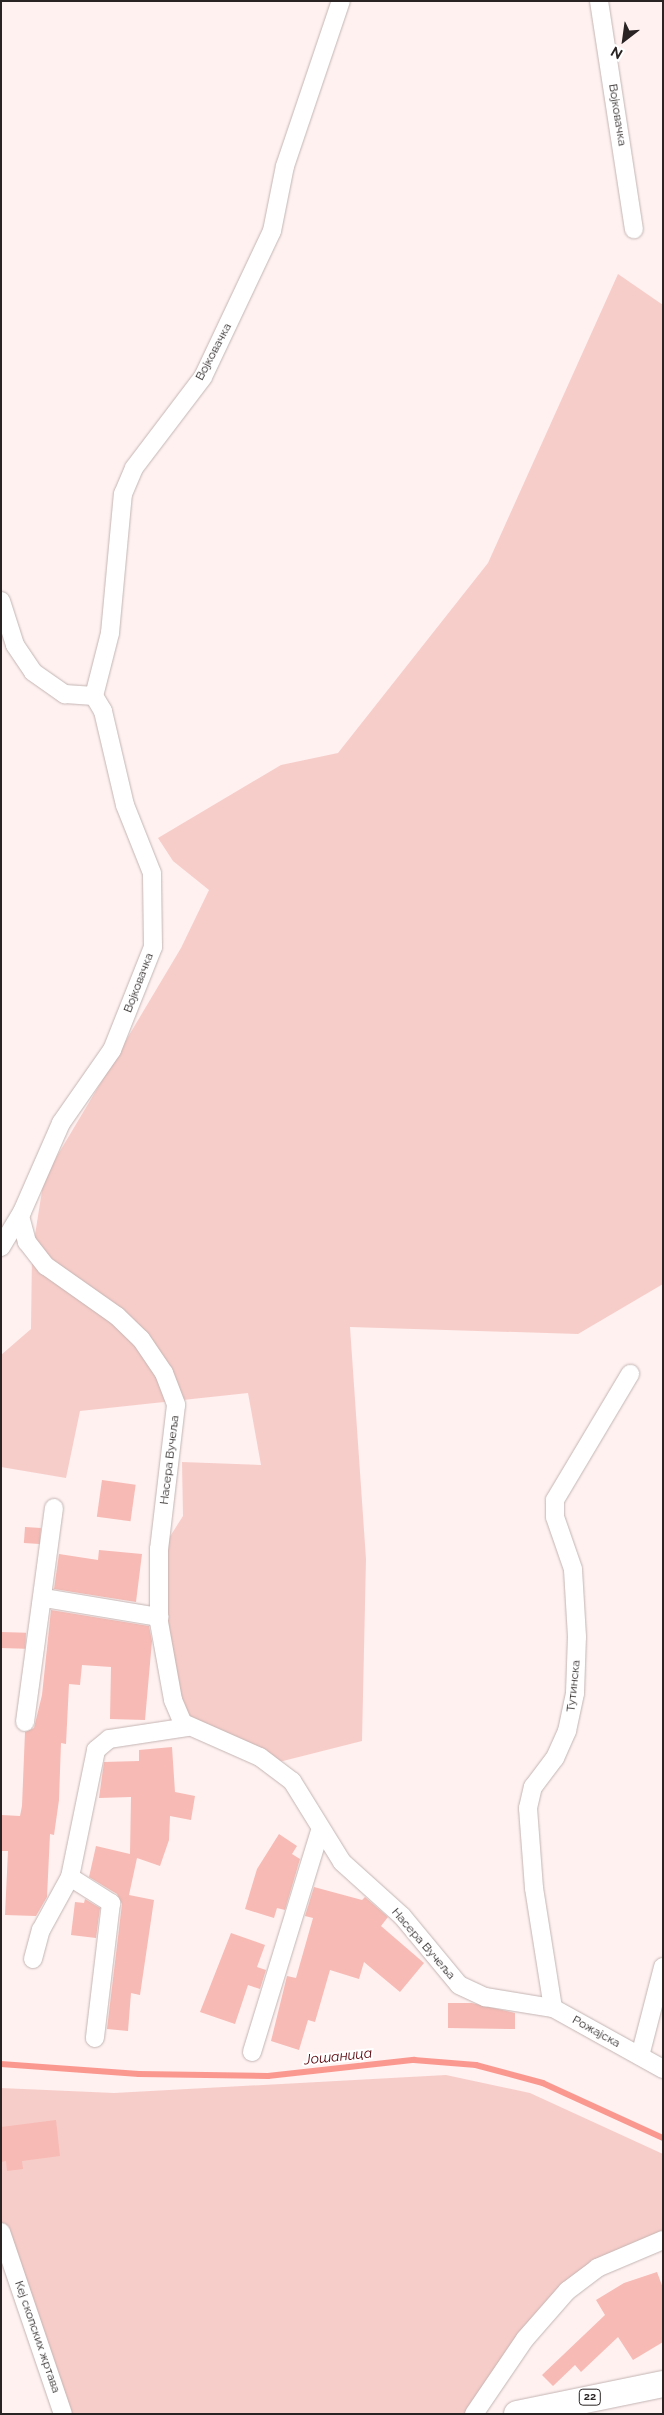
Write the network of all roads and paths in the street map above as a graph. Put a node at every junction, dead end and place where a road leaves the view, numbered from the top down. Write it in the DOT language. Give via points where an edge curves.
graph roads {
  1 [pos="341,1"];
  2 [pos="599,1"];
  3 [pos="634,229"];
  4 [pos="1,601"];
  5 [pos="94,696"];
  6 [pos="20,1216"];
  7 [pos="1,1247"];
  8 [pos="630,1374"];
  9 [pos="54,1508"];
  10 [pos="45,1598"];
  11 [pos="159,1617"];
  12 [pos="25,1722"];
  13 [pos="188,1727"];
  14 [pos="320,1831"];
  15 [pos="70,1877"];
  16 [pos="33,1959"];
  17 [pos="663,1966"];
  18 [pos="553,2008"];
  19 [pos="95,2038"];
  20 [pos="252,2052"];
  21 [pos="640,2056"];
  22 [pos="663,2069"];
  23 [pos="1,2232"];
  24 [pos="663,2240"];
  25 [pos="663,2384"];
  26 [pos="63,2414"];
  27 [pos="474,2414"];
  28 [pos="517,2414"];
  1 -- 5 [label="street, Војковачка" via="285,166 272,231 203,377 134,468 123,494 110,633"];
  2 -- 3 [label="street, Војковачка"];
  4 -- 5 [label="street" via="15,645 33,672 65,694"];
  5 -- 6 [label="street, Војковачка" via="103,711 126,804 152,873 153,947 112,1050 61,1123"];
  6 -- 7 [label="street, Војковачка"];
  6 -- 11 [label="street, Насера Вучеља" via="27,1242 36,1254 117,1316 141,1339 172,1390 176,1405 159,1549"];
  8 -- 18 [label="street, Тутинска" via="555,1500 555,1517 572,1568 577,1637 575,1693 567,1731 555,1758 533,1787 528,1808 534,1888"];
  9 -- 10 [label="street"];
  10 -- 11 [label="street"];
  10 -- 12 [label="street"];
  11 -- 13 [label="street, Насера Вучеља" via="173,1700"];
  13 -- 14 [label="street, Насера Вучеља" via="223,1739 275,1766 292,1781"];
  13 -- 15 [label="street, Насера Вучеља" via="109,1739 96,1750"];
  14 -- 18 [label="street, Насера Вучеља" via="350,1871 402,1916 459,1985 485,1997"];
  14 -- 20 [label="street"];
  15 -- 16 [label="street, Насера Вучеља" via="41,1930"];
  15 -- 19 [label="street" via="111,1903"];
  17 -- 21 [label="street"];
  18 -- 21 [label="street, Рожајска"];
  21 -- 22 [label="street, Рожајска"];
  23 -- 26 [label="street, Кеј скопских жртава"];
  24 -- 27 [label="street" via="598,2268 567,2290 525,2339"];
  25 -- 28 [label="main road, 22"];
}
